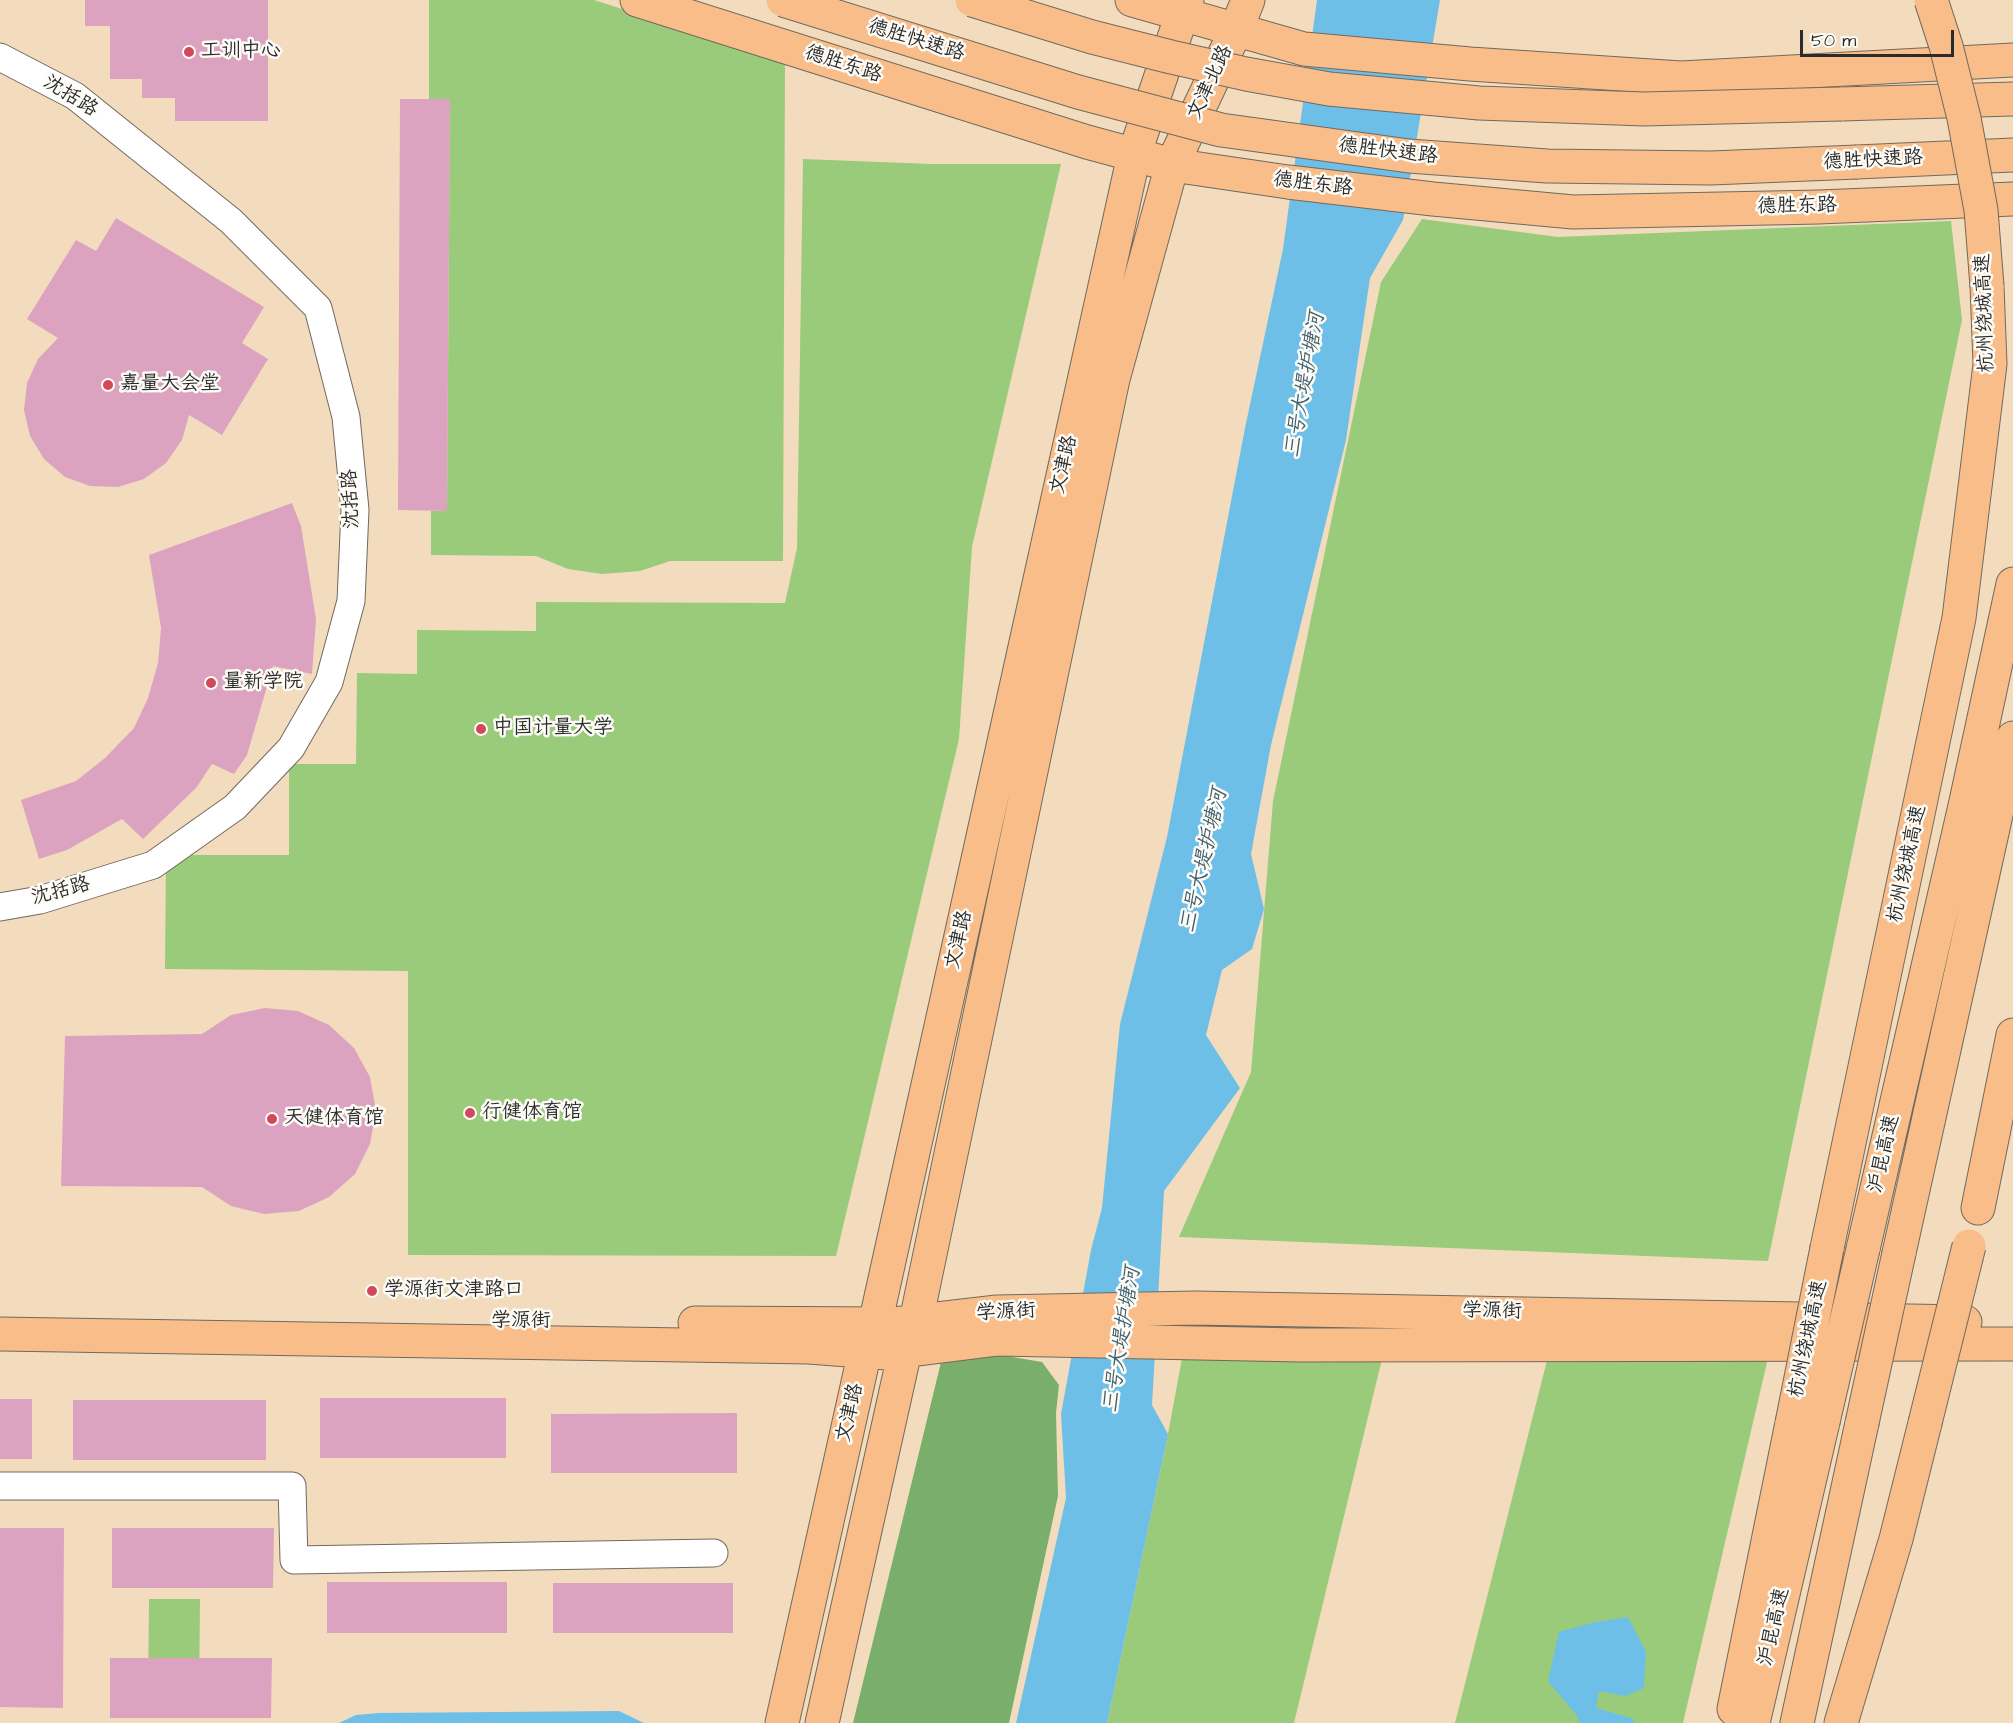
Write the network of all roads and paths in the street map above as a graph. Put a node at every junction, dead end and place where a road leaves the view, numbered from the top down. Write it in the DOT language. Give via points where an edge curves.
graph roads {
  1 [pos="637,0"];
  2 [pos="783,0"];
  3 [pos="972,0"];
  4 [pos="1132,0"];
  5 [pos="1248,0"];
  6 [pos="1931,0"];
  7 [pos="1184,7"];
  8 [pos="1236,30"];
  9 [pos="0,57"];
  10 [pos="2013,60"];
  11 [pos="2013,99"];
  12 [pos="1134,155"];
  13 [pos="2013,155"];
  14 [pos="1172,165"];
  15 [pos="2013,199"];
  16 [pos="2013,584"];
  17 [pos="2013,738"];
  18 [pos="0,907"];
  19 [pos="2013,1035"];
  20 [pos="2013,1110"];
  21 [pos="1978,1208"];
  22 [pos="0,1320"];
  23 [pos="2013,1322"];
  24 [pos="0,1334"];
  25 [pos="910,1336"];
  26 [pos="870,1337"];
  27 [pos="2013,1344"];
  28 [pos="1807,1423"];
  29 [pos="0,1486"];
  30 [pos="714,1554"];
  31 [pos="782,1723"];
  32 [pos="822,1723"];
  33 [pos="1731,1723"];
  34 [pos="1752,1723"];
  35 [pos="1797,1723"];
  36 [pos="1841,1723"];
  1 -- 12 [label="main road, 德胜东路"];
  2 -- 13 [label="main road, 德胜快速路, bridge" via="1078,92 1221,130 1409,156 1547,166 1711,168"];
  3 -- 11 [label="main road, bridge" via="1170,57 1329,89 1479,103 1644,109"];
  4 -- 7 [label="main road"];
  5 -- 8 [label="main road, 文津北路"];
  6 -- 28 [label="main road, 杭州绕城高速, bridge" via="1964,118 1981,210 1990,364 1959,618 1827,1248"];
  7 -- 8 [label="main road"];
  7 -- 12 [label="main road"];
  8 -- 10 [label="main road" via="1304,49 1681,78"];
  8 -- 14 [label="main road, 文津北路"];
  9 -- 18 [label="street, 沈括路" via="75,96 231,221 318,308 346,417 355,510 351,601 329,682 291,748 235,807 153,865 40,900"];
  12 -- 14 [label="main road, 德胜东路"];
  12 -- 26 [label="main road, 文津路"];
  14 -- 15 [label="main road, 德胜东路" via="1287,182 1573,212"];
  14 -- 25 [label="main road, 文津路" via="1113,379"];
  16 -- 28 [label="main road, 沪昆高速, bridge" via="1863,1249"];
  17 -- 35 [label="main road, 沪昆高速, bridge"];
  19 -- 21 [label="main road"];
  20 -- 21 [label="main road"];
  21 -- 36 [label="main road, bridge" via="1896,1539"];
  22 -- 26 [label="main road, 学源街"];
  23 -- 25 [label="main road, 学源街" via="1195,1308 997,1312"];
  24 -- 26 [label="main road, 学源街" via="797,1347"];
  25 -- 26 [label="main road, 学源街"];
  25 -- 27 [label="main road, 学源街" via="1299,1345"];
  25 -- 32 [label="main road, 文津路"];
  26 -- 31 [label="main road, 文津路"];
  28 -- 33 [label="main road, 杭州绕城高速"];
  28 -- 34 [label="main road, 沪昆高速"];
  29 -- 30 [label="street" via="292,1486 294,1560"];
}
